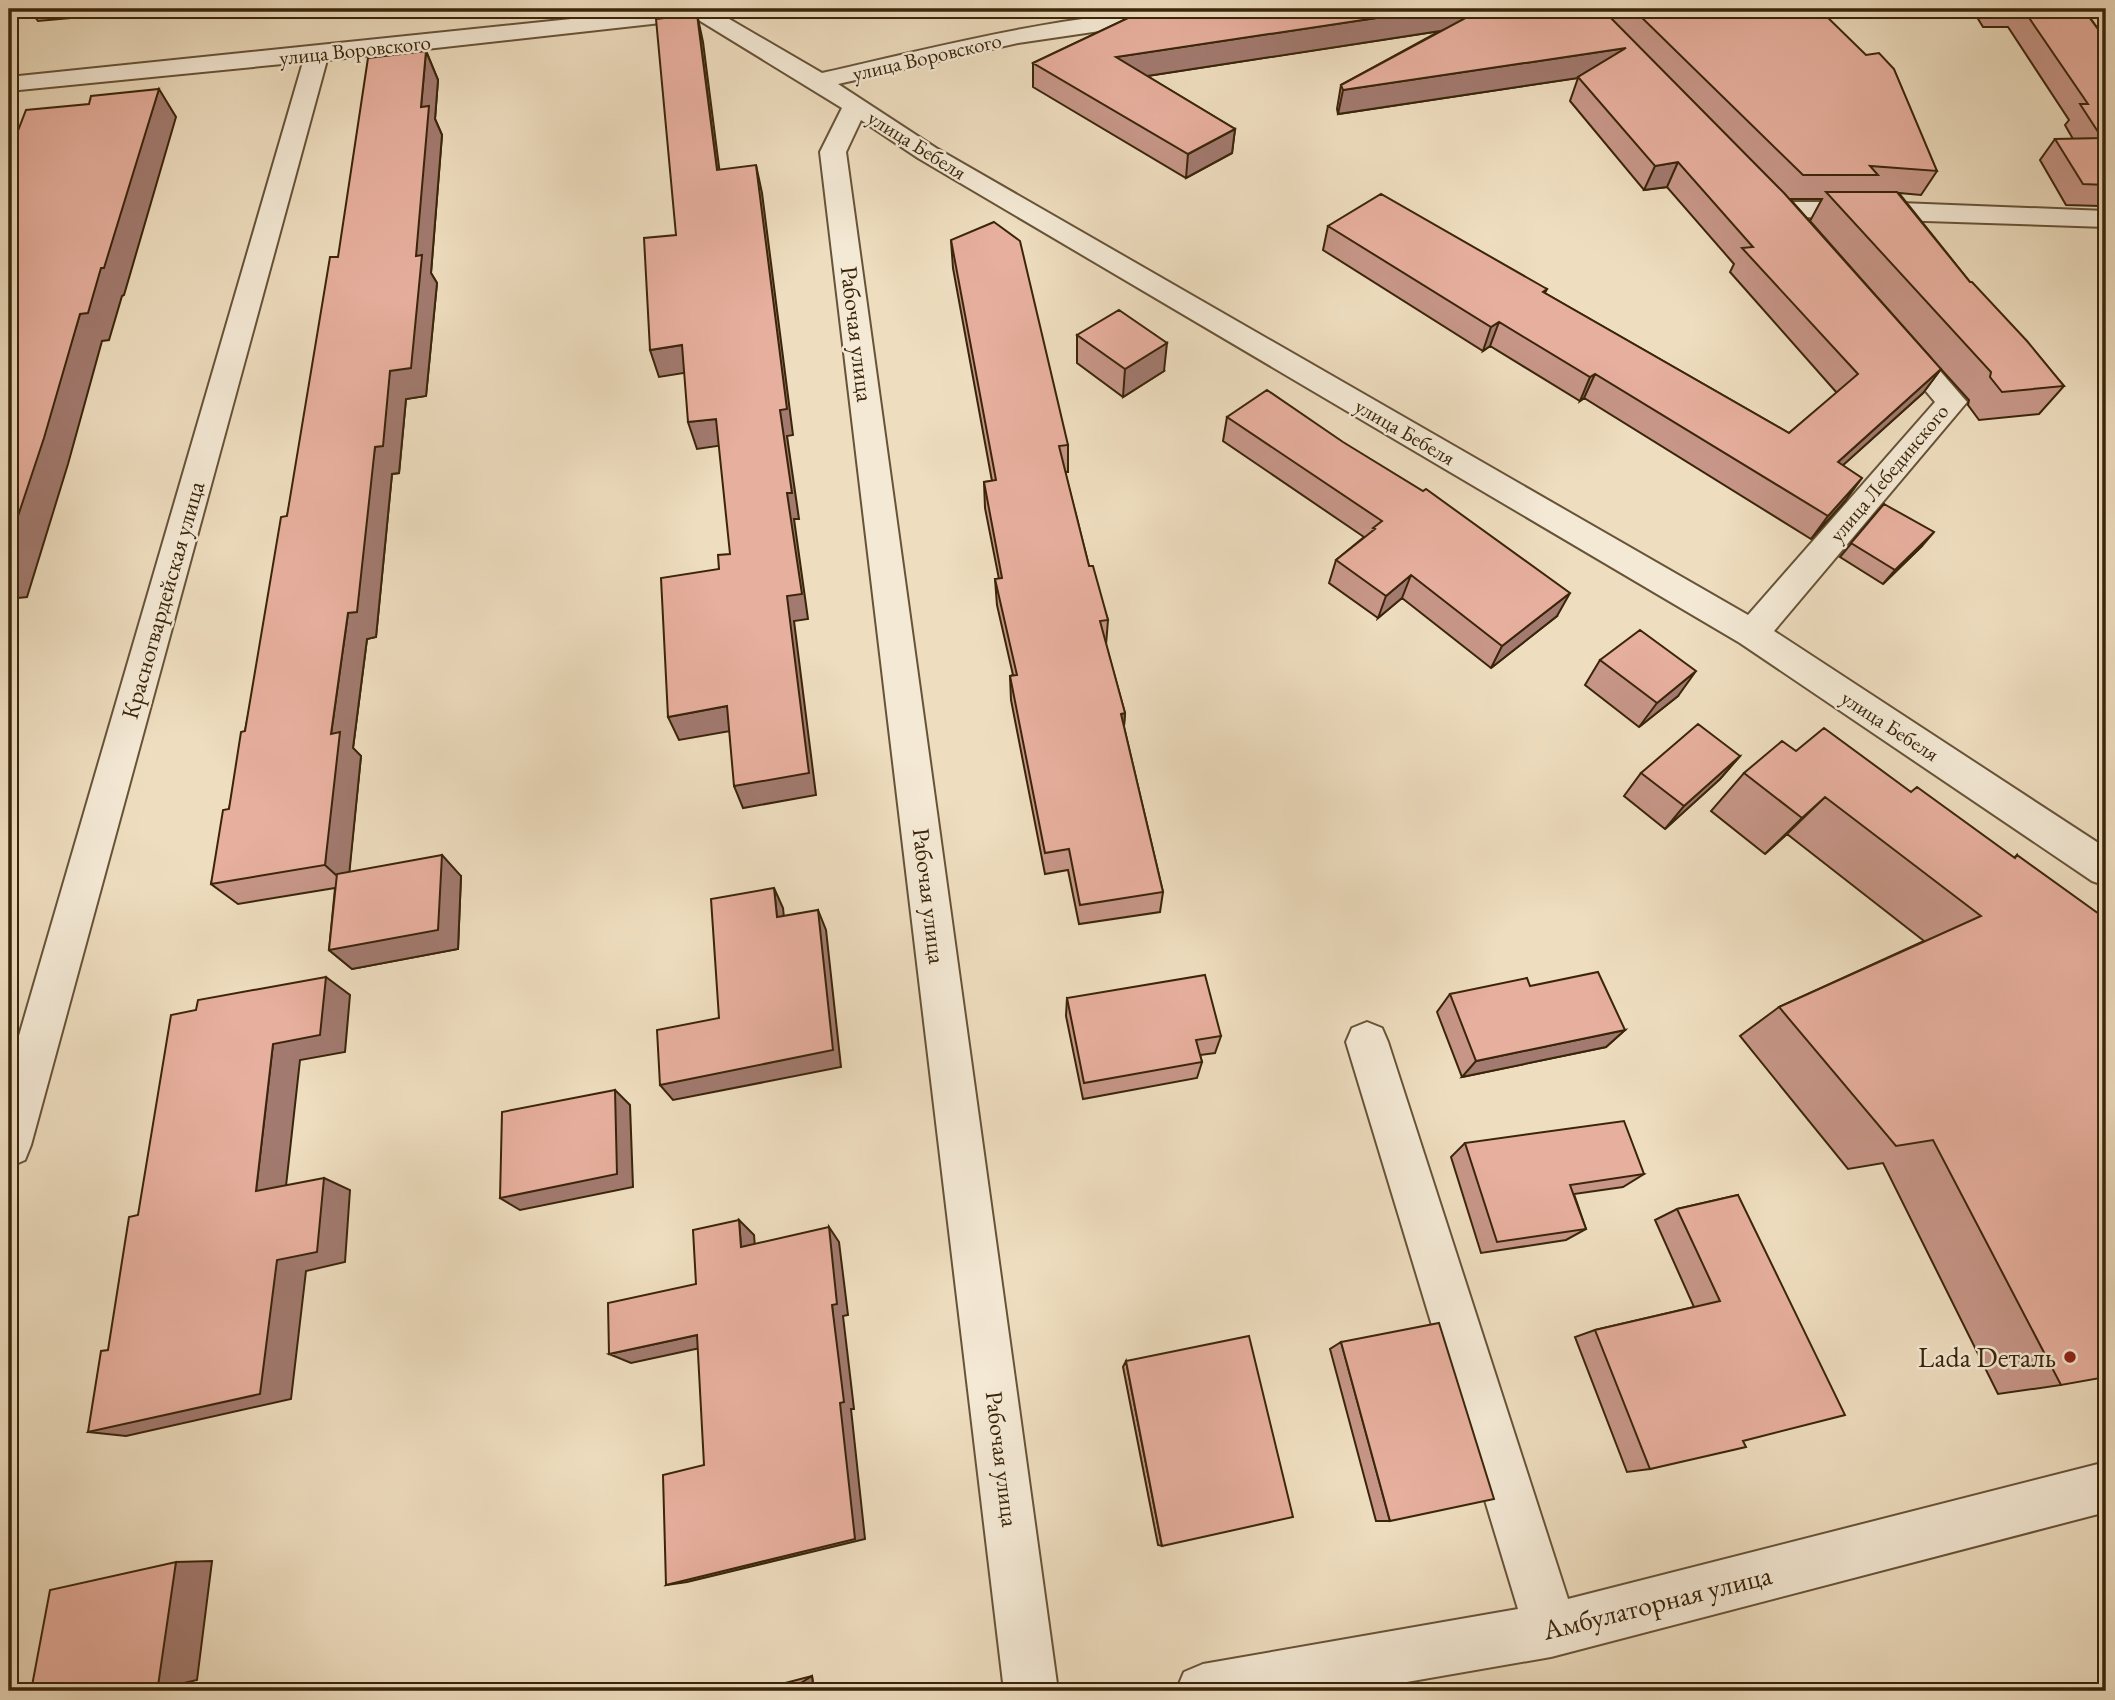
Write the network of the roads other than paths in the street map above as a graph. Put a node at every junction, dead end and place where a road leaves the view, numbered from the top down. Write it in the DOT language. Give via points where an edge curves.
graph roads {
  1 [pos="1202,9"];
  2 [pos="699,10"];
  3 [pos="317,54"];
  4 [pos="818,81"];
  5 [pos="9,84"];
  6 [pos="855,106"];
  7 [pos="2106,219"];
  8 [pos="1808,240"];
  9 [pos="1881,321"];
  10 [pos="1752,634"];
  11 [pos="2106,869"];
  12 [pos="1367,1042"];
  13 [pos="9,1145"];
  14 [pos="2106,1487"];
  15 [pos="1551,1630"];
  16 [pos="1031,1691"];
  17 [pos="1203,1691"];
  1 -- 4 [label="street, улица Воровского" via="1018,36"];
  2 -- 3 [label="street, улица Воровского"];
  2 -- 4 [label="street, улица Бебеля"];
  3 -- 5 [label="street, улица Воровского"];
  3 -- 13 [label="street, Красногвардейская улица"];
  4 -- 6 [label="street, улица Бебеля"];
  6 -- 10 [label="street, улица Бебеля" via="927,153"];
  6 -- 16 [label="street, Рабочая улица" via="833,152"];
  7 -- 8 [label="street" via="1875,210 1772,200"];
  9 -- 10 [label="street, улица Лебединского" via="1952,402"];
  10 -- 11 [label="street, улица Бебеля"];
  12 -- 15 [label="street"];
  14 -- 15 [label="street, Амбулаторная улица"];
  15 -- 17 [label="street, Амбулаторная улица"];
}
